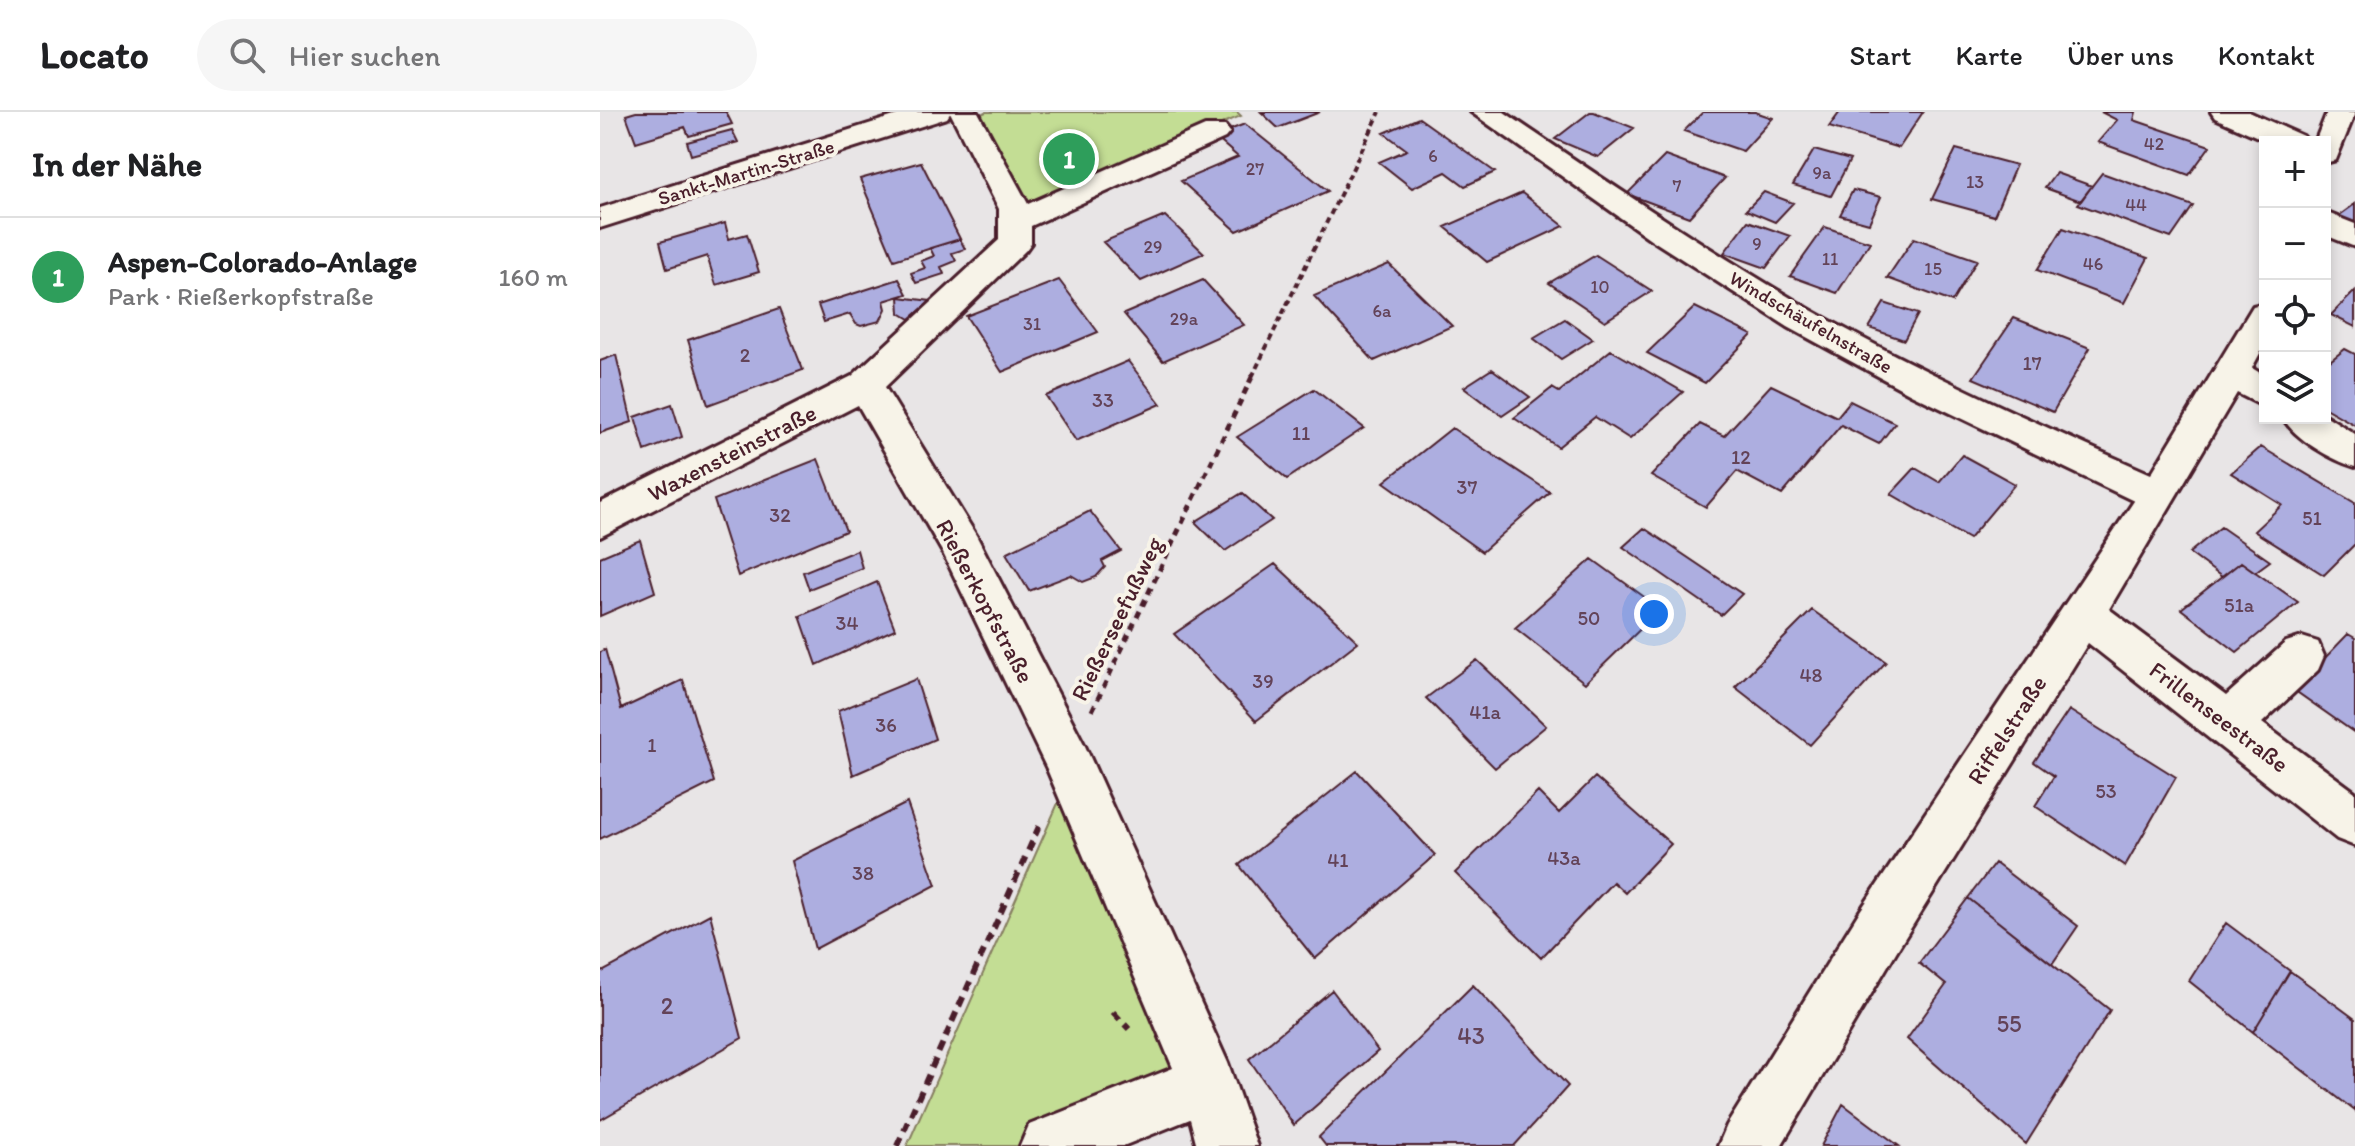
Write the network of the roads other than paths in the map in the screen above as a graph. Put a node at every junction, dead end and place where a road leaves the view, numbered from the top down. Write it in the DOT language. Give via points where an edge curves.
graph roads {
  1 [pos="937,112"];
  2 [pos="964,112"];
  3 [pos="1485,112"];
  4 [pos="2225,112"];
  5 [pos="2341,112"];
  6 [pos="1215,132"];
  7 [pos="2279,136"];
  8 [pos="2331,138"];
  9 [pos="600,218"];
  10 [pos="1017,220"];
  11 [pos="2331,225"];
  12 [pos="2355,237"];
  13 [pos="2259,340"];
  14 [pos="2249,384"];
  15 [pos="865,385"];
  16 [pos="2311,424"];
  17 [pos="2355,453"];
  18 [pos="2159,495"];
  19 [pos="600,521"];
  20 [pos="2082,613"];
  21 [pos="2302,656"];
  22 [pos="2228,724"];
  23 [pos="2355,822"];
  24 [pos="1208,1083"];
  25 [pos="1050,1146"];
  26 [pos="1227,1146"];
  27 [pos="1748,1146"];
  1 -- 9 [label="street, Sankt-Martin-Straße"];
  2 -- 10 [label="street"];
  3 -- 18 [label="street, Windschäufelnstraße" via="1718,268 1846,345"];
  4 -- 7 [label="street"];
  5 -- 8 [label="street"];
  6 -- 10 [label="street"];
  10 -- 15 [label="street" via="1015,243"];
  11 -- 12 [label="street"];
  13 -- 14 [label="street, Riffelstraße"];
  14 -- 18 [label="street, Riffelstraße"];
  15 -- 19 [label="street, Waxensteinstraße"];
  15 -- 24 [label="street, Rießerkopfstraße" via="961,547 1068,762"];
  16 -- 17 [label="street"];
  18 -- 20 [label="street, Riffelstraße"];
  20 -- 22 [label="street, Frillenseestraße"];
  20 -- 27 [label="street, Riffelstraße"];
  21 -- 22 [label="street"];
  22 -- 23 [label="street, Frillenseestraße"];
  24 -- 25 [label="street"];
  24 -- 26 [label="street, Rießerkopfstraße"];
}
